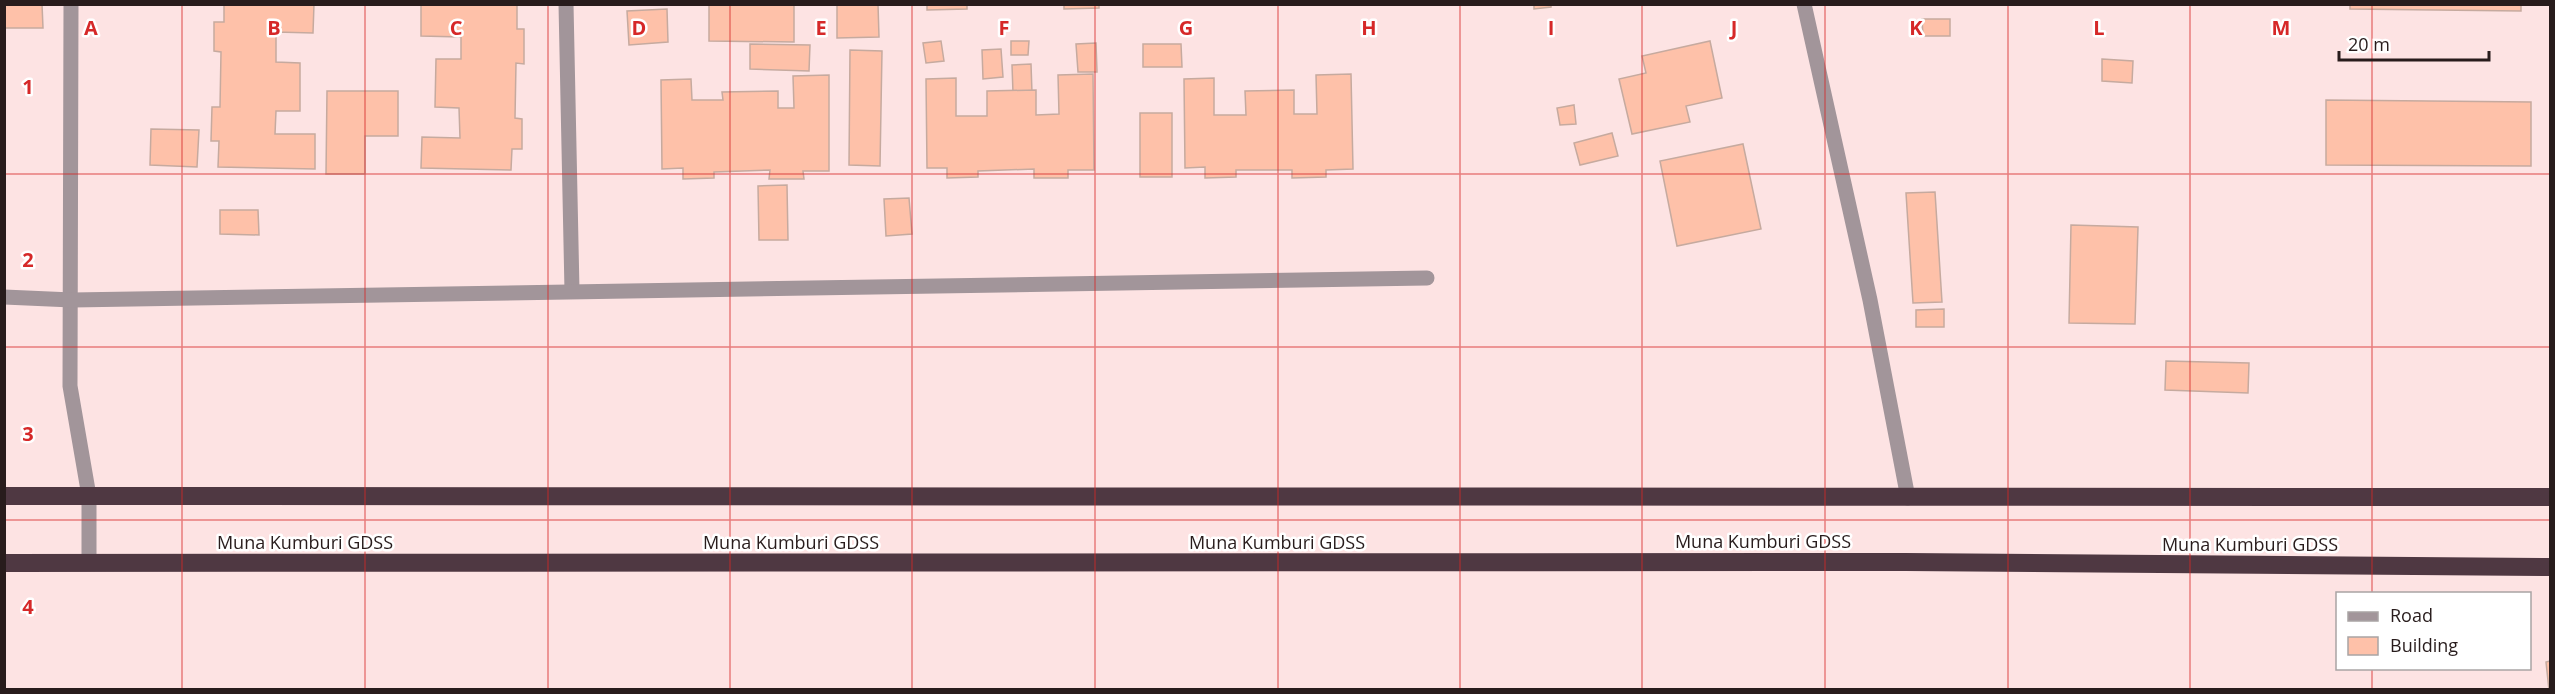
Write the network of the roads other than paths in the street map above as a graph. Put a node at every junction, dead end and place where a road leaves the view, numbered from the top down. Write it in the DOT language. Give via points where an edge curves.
graph roads {
  1 [pos="71,4"];
  2 [pos="566,4"];
  3 [pos="1804,4"];
  4 [pos="1427,278"];
  5 [pos="572,291"];
  6 [pos="4,297"];
  7 [pos="72,300"];
  8 [pos="4,496"];
  9 [pos="89,496"];
  10 [pos="2550,497"];
  11 [pos="1908,498"];
  12 [pos="4,562"];
  13 [pos="89,563"];
  14 [pos="2550,567"];
  1 -- 7 [label="street"];
  2 -- 5 [label="street"];
  3 -- 11 [label="street" via="1870,300"];
  4 -- 5 [label="street"];
  5 -- 7 [label="street"];
  6 -- 7 [label="street"];
  7 -- 9 [label="street" via="70,386"];
  8 -- 9 [label="highway"];
  9 -- 11 [label="highway"];
  9 -- 13 [label="street"];
  10 -- 11 [label="highway"];
  12 -- 13 [label="highway, Muna Kumburi GDSS"];
  13 -- 14 [label="highway, Muna Kumburi GDSS" via="1906,562"];
}
